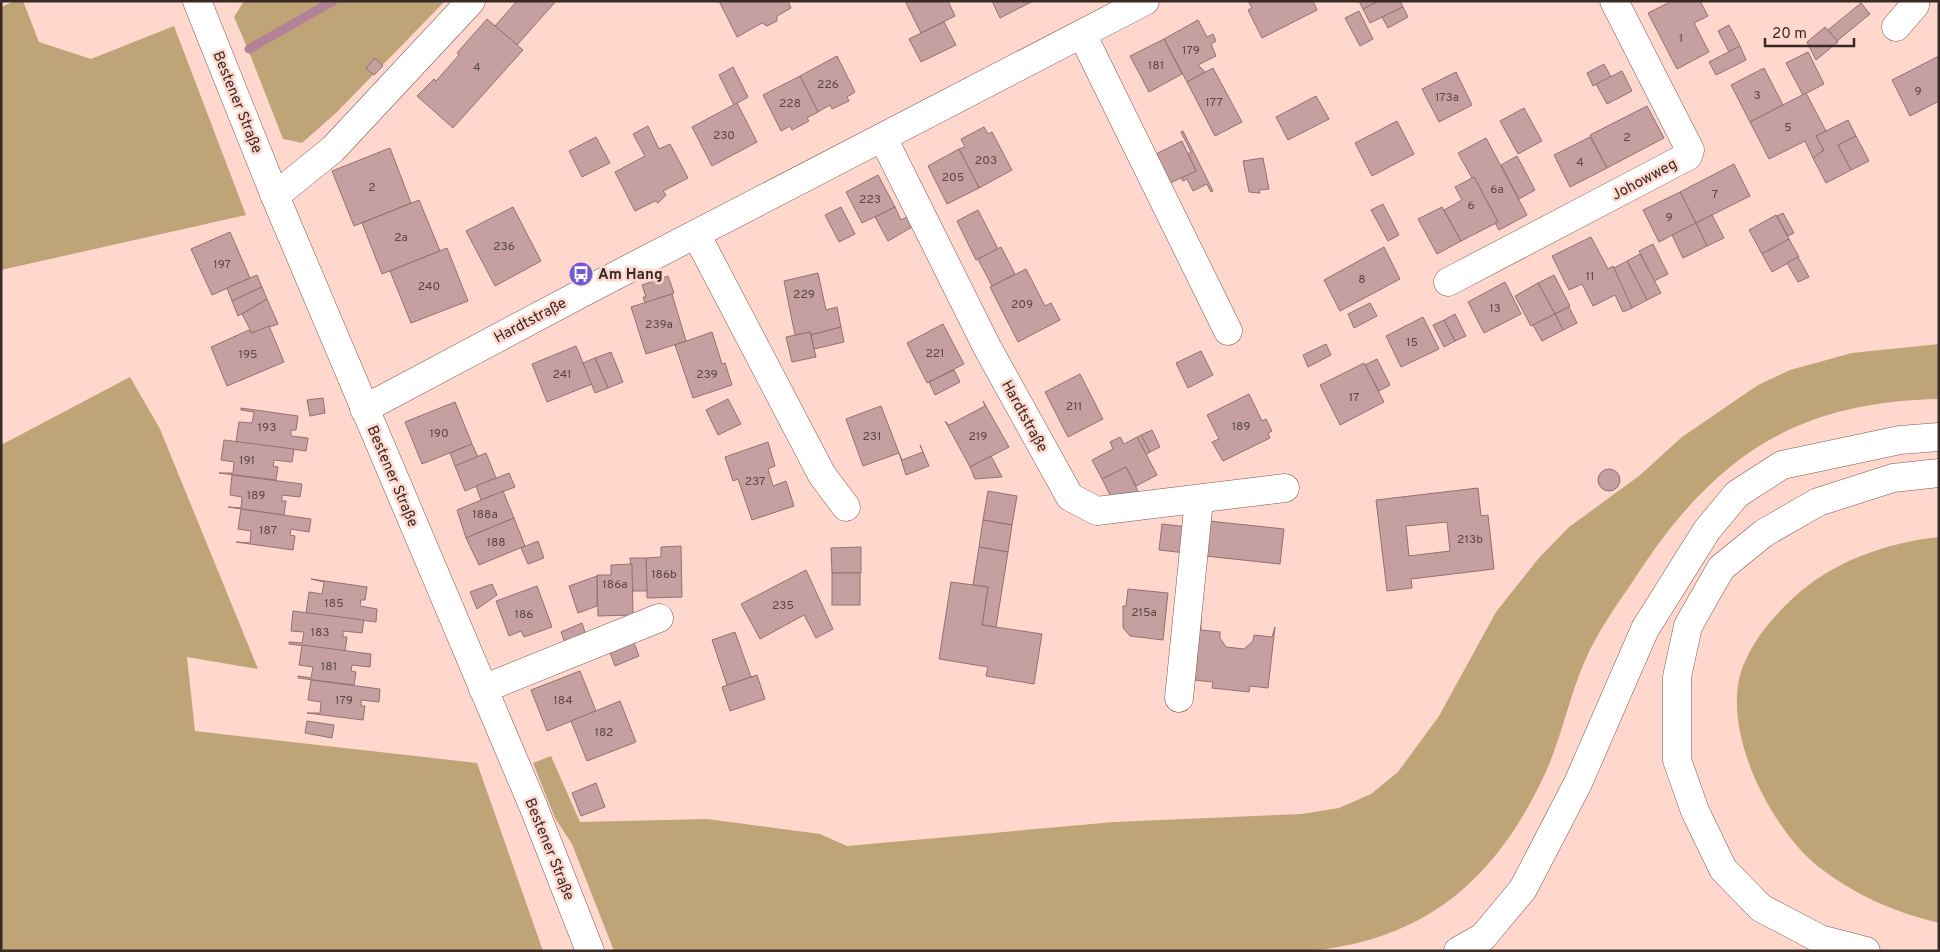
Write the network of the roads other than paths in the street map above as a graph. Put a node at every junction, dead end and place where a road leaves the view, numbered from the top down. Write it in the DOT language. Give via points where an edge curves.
graph roads {
  1 [pos="471,1"];
  2 [pos="1145,1"];
  3 [pos="1614,1"];
  4 [pos="1915,1"];
  5 [pos="205,11"];
  6 [pos="1896,27"];
  7 [pos="1082,34"];
  8 [pos="883,138"];
  9 [pos="275,196"];
  10 [pos="696,234"];
  11 [pos="1448,282"];
  12 [pos="1228,331"];
  13 [pos="364,409"];
  14 [pos="1939,437"];
  15 [pos="1939,473"];
  16 [pos="1285,488"];
  17 [pos="1199,500"];
  18 [pos="846,507"];
  19 [pos="659,618"];
  20 [pos="483,689"];
  21 [pos="1179,698"];
  22 [pos="590,951"];
  23 [pos="1458,951"];
  24 [pos="1866,951"];
  1 -- 9 [label="main road" via="333,148"];
  2 -- 7 [label="main road, Hardtstraße"];
  3 -- 11 [label="main road, Johowweg" via="1690,150 1688,156"];
  4 -- 6 [label="main road" via="1916,5"];
  5 -- 9 [label="main road, Bestener Straße"];
  7 -- 8 [label="main road, Hardtstraße"];
  7 -- 12 [label="main road"];
  8 -- 10 [label="main road, Hardtstraße"];
  8 -- 17 [label="main road, Hardtstraße" via="987,347 1070,497 1097,511"];
  9 -- 13 [label="main road, Bestener Straße"];
  10 -- 13 [label="main road, Hardtstraße"];
  10 -- 18 [label="main road" via="822,475"];
  13 -- 20 [label="main road, Bestener Straße"];
  14 -- 23 [label="main road" via="1900,440 1782,465 1737,494 1707,530 1646,629 1578,783 1523,889 1483,937"];
  15 -- 24 [label="main road" via="1893,478 1818,502 1764,533 1721,568 1688,626 1677,678 1678,760 1695,811 1723,868 1761,908 1820,939"];
  16 -- 17 [label="main road, Hardtstraße"];
  17 -- 21 [label="main road"];
  19 -- 20 [label="main road"];
  20 -- 22 [label="main road, Bestener Straße"];
}
